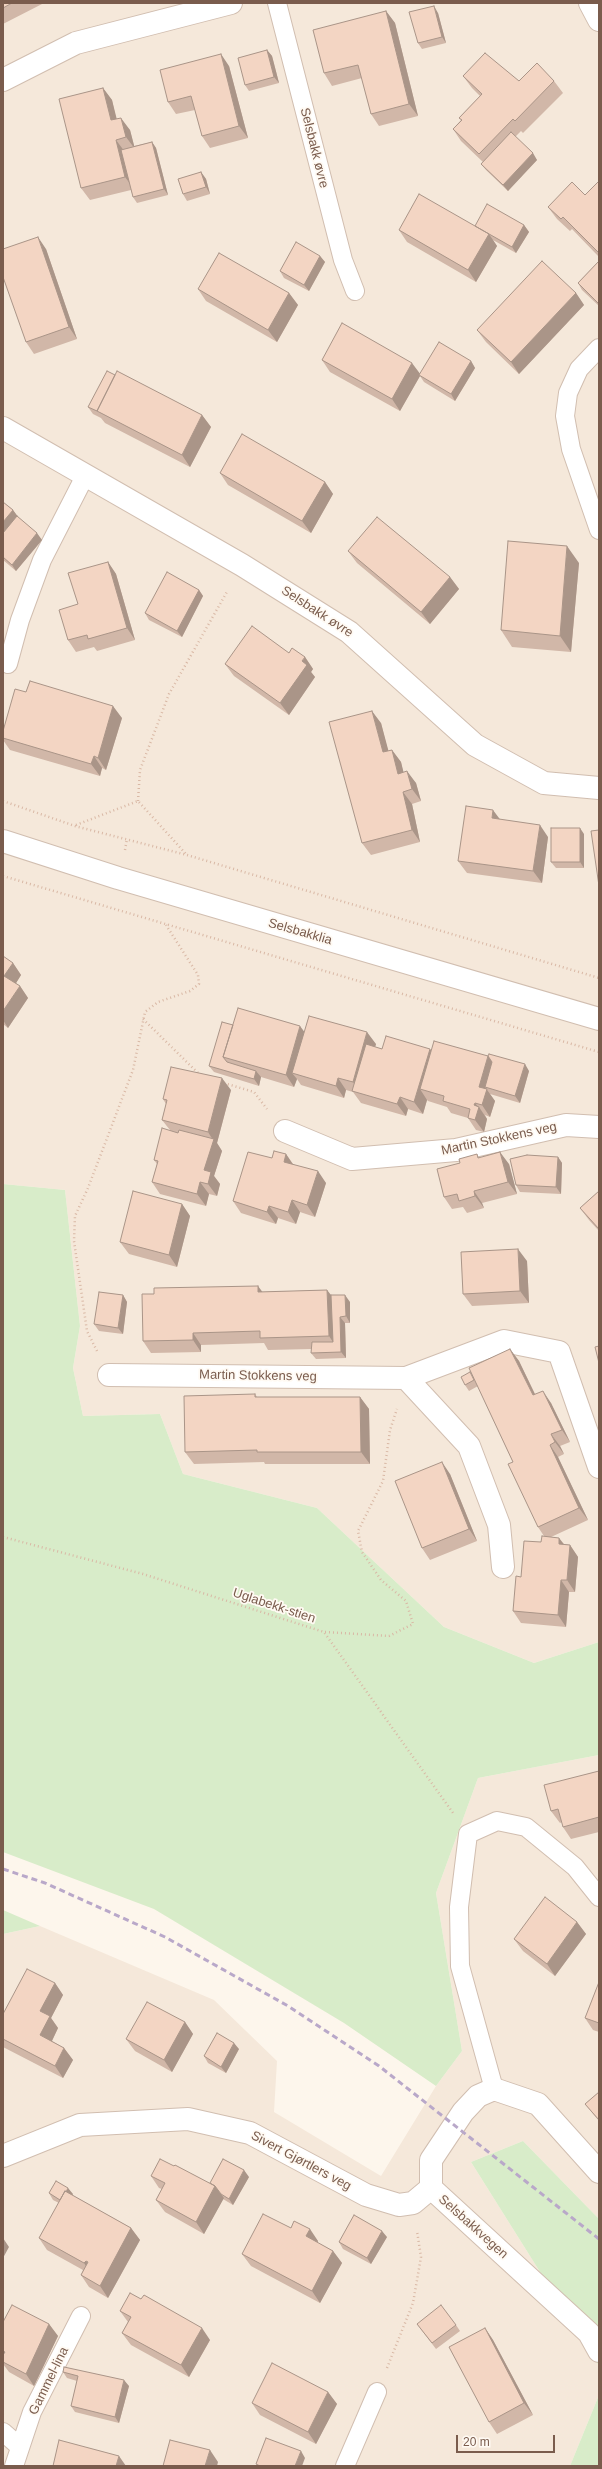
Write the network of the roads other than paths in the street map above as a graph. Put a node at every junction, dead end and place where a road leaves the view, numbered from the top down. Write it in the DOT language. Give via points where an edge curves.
graph roads {
  1 [pos="231,3"];
  2 [pos="277,3"];
  3 [pos="590,3"];
  4 [pos="599,20"];
  5 [pos="3,80"];
  6 [pos="355,291"];
  7 [pos="599,348"];
  8 [pos="3,428"];
  9 [pos="85,476"];
  10 [pos="599,530"];
  11 [pos="8,664"];
  12 [pos="599,788"];
  13 [pos="3,841"];
  14 [pos="599,1019"];
  15 [pos="599,1126"];
  16 [pos="285,1131"];
  17 [pos="109,1375"];
  18 [pos="406,1378"];
  19 [pos="599,1468"];
  20 [pos="503,1567"];
  21 [pos="599,1897"];
  22 [pos="494,2089"];
  23 [pos="3,2156"];
  24 [pos="599,2172"];
  25 [pos="431,2188"];
  26 [pos="82,2316"];
  27 [pos="599,2351"];
  28 [pos="377,2392"];
  29 [pos="3,2432"];
  30 [pos="20,2446"];
  31 [pos="14,2466"];
  32 [pos="345,2466"];
  1 -- 5 [label="street" via="76,43"];
  2 -- 6 [label="lane, Selsbakk øvre" via="343,260"];
  3 -- 4 [label="street"];
  7 -- 10 [label="lane" via="579,369 568,393 565,416 570,449"];
  8 -- 9 [label="street, Selsbakk øvre"];
  9 -- 11 [label="lane" via="42,560 20,620"];
  9 -- 12 [label="street, Selsbakk øvre" via="242,565 349,632 475,745 544,783"];
  13 -- 14 [label="street, Selsbakklia" via="118,878"];
  15 -- 16 [label="street, Martin Stokkens veg" via="566,1125 456,1150 352,1159"];
  17 -- 18 [label="street, Martin Stokkens veg"];
  18 -- 19 [label="street, Martin Stokkens veg" via="504,1341 559,1352"];
  18 -- 20 [label="street" via="469,1446 500,1525"];
  21 -- 22 [label="lane" via="575,1867 526,1827 498,1821 468,1834 459,1907 460,1966"];
  22 -- 24 [label="street" via="538,2104"];
  22 -- 25 [label="street, Selsbakkvegen" via="478,2096 447,2134 431,2160"];
  23 -- 25 [label="street, Sivert Gjørtlers veg" via="80,2124 188,2119 250,2133 366,2195 399,2206 412,2203"];
  25 -- 27 [label="street, Selsbakkvegen" via="589,2333"];
  26 -- 30 [label="lane, Gammel-lina" via="32,2412"];
  28 -- 32 [label="lane"];
  29 -- 30 [label="lane"];
  30 -- 31 [label="lane, Gammel-lina"];
}
